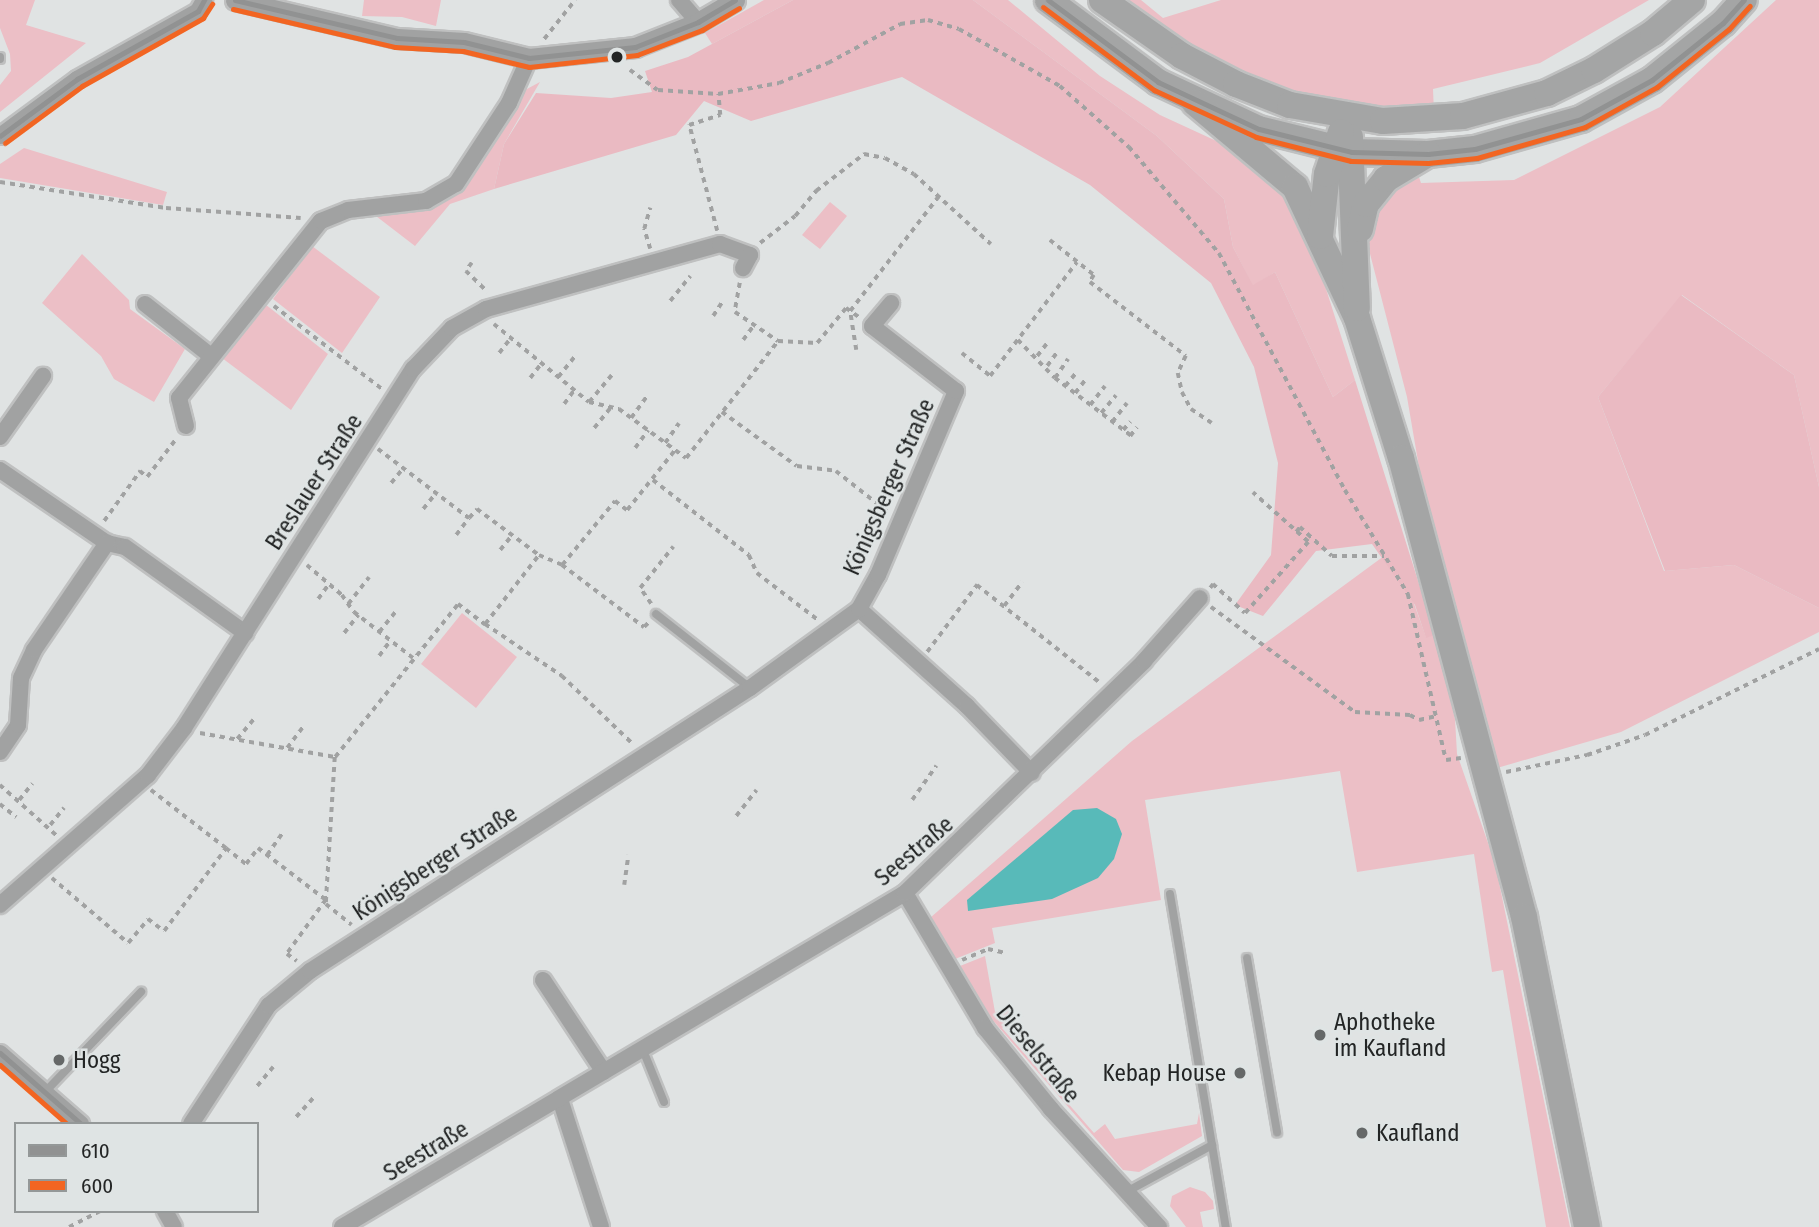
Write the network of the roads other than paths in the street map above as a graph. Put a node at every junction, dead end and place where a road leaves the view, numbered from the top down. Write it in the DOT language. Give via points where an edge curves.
graph roads {
  1 [pos="204,0"];
  2 [pos="235,0"];
  3 [pos="678,0"];
  4 [pos="735,0"];
  5 [pos="1048,0"];
  6 [pos="1102,0"];
  7 [pos="1692,0"];
  8 [pos="1744,0"];
  9 [pos="698,22"];
  10 [pos="533,52"];
  11 [pos="1195,103"];
  12 [pos="1347,118"];
  13 [pos="0,136"];
  14 [pos="1343,150"];
  15 [pos="1429,154"];
  16 [pos="1320,236"];
  17 [pos="1354,254"];
  18 [pos="746,261"];
  19 [pos="891,303"];
  20 [pos="145,304"];
  21 [pos="1357,318"];
  22 [pos="211,356"];
  23 [pos="43,376"];
  24 [pos="186,426"];
  25 [pos="0,437"];
  26 [pos="0,470"];
  27 [pos="101,538"];
  28 [pos="1200,598"];
  29 [pos="859,609"];
  30 [pos="656,614"];
  31 [pos="245,633"];
  32 [pos="750,688"];
  33 [pos="0,752"];
  34 [pos="1032,773"];
  35 [pos="905,893"];
  36 [pos="1170,894"];
  37 [pos="0,905"];
  38 [pos="1247,958"];
  39 [pos="543,980"];
  40 [pos="141,992"];
  41 [pos="643,1050"];
  42 [pos="0,1053"];
  43 [pos="604,1072"];
  44 [pos="45,1092"];
  45 [pos="560,1099"];
  46 [pos="664,1102"];
  47 [pos="79,1122"];
  48 [pos="192,1122"];
  49 [pos="1276,1132"];
  50 [pos="1212,1145"];
  51 [pos="1128,1191"];
  52 [pos="342,1227"];
  53 [pos="601,1227"];
  54 [pos="1159,1227"];
  55 [pos="1226,1227"];
  56 [pos="1587,1227"];
  1 -- 13 [label="street" via="198,11 77,79"];
  2 -- 10 [label="street" via="397,38"];
  3 -- 9 [label="street"];
  4 -- 9 [label="street"];
  5 -- 11 [label="main road" via="1111,51"];
  6 -- 12 [label="main road" via="1182,56 1236,84"];
  7 -- 12 [label="main road" via="1642,40 1546,93 1493,110 1439,119"];
  8 -- 15 [label="main road" via="1723,23 1652,80 1581,119 1475,149"];
  9 -- 10 [label="street" via="635,47"];
  10 -- 22 [label="street" via="509,103 456,184 426,201 348,210 321,221"];
  11 -- 14 [label="main road" via="1259,130"];
  11 -- 16 [label="main road" via="1295,187"];
  12 -- 14 [label="main road"];
  14 -- 15 [label="main road"];
  14 -- 16 [label="main road"];
  14 -- 17 [label="main road"];
  15 -- 17 [label="main road" via="1386,179 1366,204"];
  16 -- 21 [label="main road"];
  17 -- 21 [label="main road"];
  18 -- 31 [label="street, Breslauer Straße" via="720,244 486,309 452,328 432,346 394,399"];
  19 -- 29 [label="street, Königsberger Straße" via="872,326 956,391"];
  20 -- 22 [label="street"];
  21 -- 56 [label="main road" via="1401,458 1524,917"];
  22 -- 24 [label="street" via="179,398"];
  23 -- 25 [label="street"];
  26 -- 27 [label="street"];
  27 -- 31 [label="street" via="125,547"];
  27 -- 33 [label="street" via="34,650 21,678 18,725"];
  28 -- 34 [label="street, Seestraße"];
  29 -- 32 [label="street, Königsberger Straße"];
  29 -- 34 [label="street, Königsberger Straße"];
  30 -- 32 [label="lane"];
  31 -- 37 [label="street, Breslauer Straße" via="184,728 141,783"];
  32 -- 48 [label="street, Königsberger Straße" via="310,971 269,1005"];
  34 -- 35 [label="street, Seestraße"];
  35 -- 41 [label="street, Seestraße"];
  35 -- 51 [label="street, Dieselstraße" via="993,1038"];
  36 -- 50 [label="lane"];
  38 -- 49 [label="lane"];
  39 -- 43 [label="street"];
  40 -- 44 [label="lane"];
  41 -- 43 [label="street, Seestraße"];
  41 -- 46 [label="lane"];
  42 -- 44 [label="street"];
  43 -- 45 [label="street, Seestraße"];
  44 -- 47 [label="street"];
  45 -- 52 [label="street, Seestraße"];
  45 -- 53 [label="street"];
  50 -- 51 [label="lane"];
  50 -- 55 [label="lane"];
  51 -- 54 [label="street, Dieselstraße"];
}
